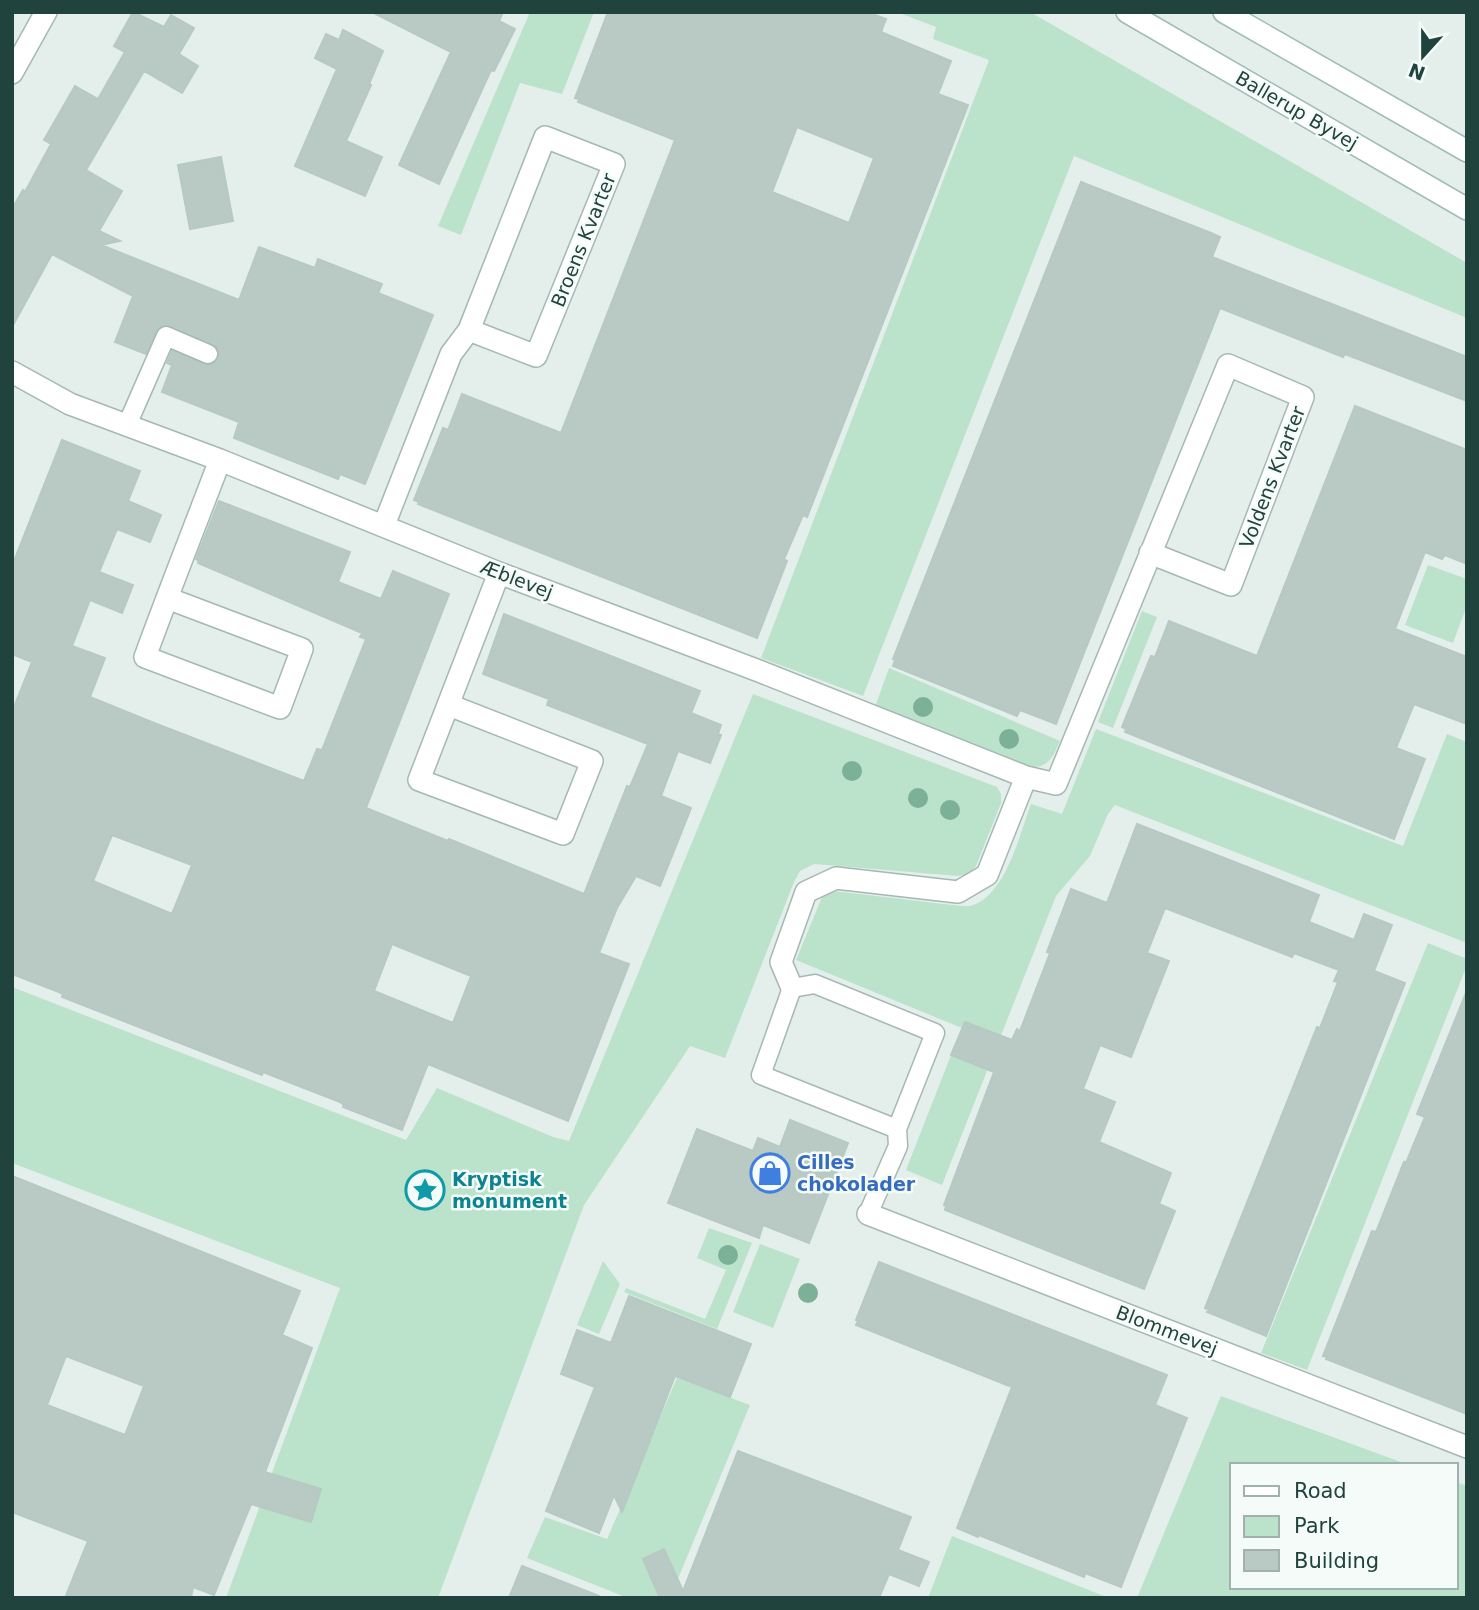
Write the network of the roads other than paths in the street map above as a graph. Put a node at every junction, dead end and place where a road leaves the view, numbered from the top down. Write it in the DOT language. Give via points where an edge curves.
graph roads {
  1 [pos="46,12"];
  2 [pos="1127,12"];
  3 [pos="1224,12"];
  4 [pos="12,73"];
  5 [pos="1467,151"];
  6 [pos="1467,209"];
  7 [pos="469,330"];
  8 [pos="208,354"];
  9 [pos="12,372"];
  10 [pos="127,425"];
  11 [pos="220,460"];
  12 [pos="384,525"];
  13 [pos="1150,553"];
  14 [pos="499,573"];
  15 [pos="167,598"];
  16 [pos="449,705"];
  17 [pos="1026,777"];
  18 [pos="792,988"];
  19 [pos="897,1129"];
  20 [pos="868,1214"];
  21 [pos="1467,1447"];
  1 -- 4 [label="street"];
  2 -- 6 [label="street, Ballerup Byvej"];
  3 -- 5 [label="street"];
  7 -- 7 [label="street, Broens Kvarter" via="536,356 614,164 545,136"];
  7 -- 12 [label="street, Broens Kvarter" via="451,354"];
  8 -- 10 [label="lane" via="166,336"];
  9 -- 10 [label="street, Æblevej" via="69,404"];
  10 -- 11 [label="street, Æblevej"];
  11 -- 12 [label="street, Æblevej"];
  11 -- 15 [label="street"];
  12 -- 14 [label="street, Æblevej"];
  13 -- 13 [label="street, Voldens Kvarter" via="1231,585 1303,397 1228,365"];
  13 -- 17 [label="street, Voldens Kvarter" via="1056,783"];
  14 -- 16 [label="street"];
  14 -- 17 [label="street, Æblevej"];
  15 -- 15 [label="street" via="145,657 280,708 302,649"];
  16 -- 16 [label="street" via="419,780 563,834 592,761"];
  17 -- 18 [label="street" via="988,875 958,892 836,878 806,892 782,962"];
  18 -- 19 [label="lane" via="761,1075"];
  18 -- 19 [label="lane" via="815,984 935,1033"];
  19 -- 20 [label="lane" via="898,1146"];
  20 -- 21 [label="street, Blommevej"];
}
